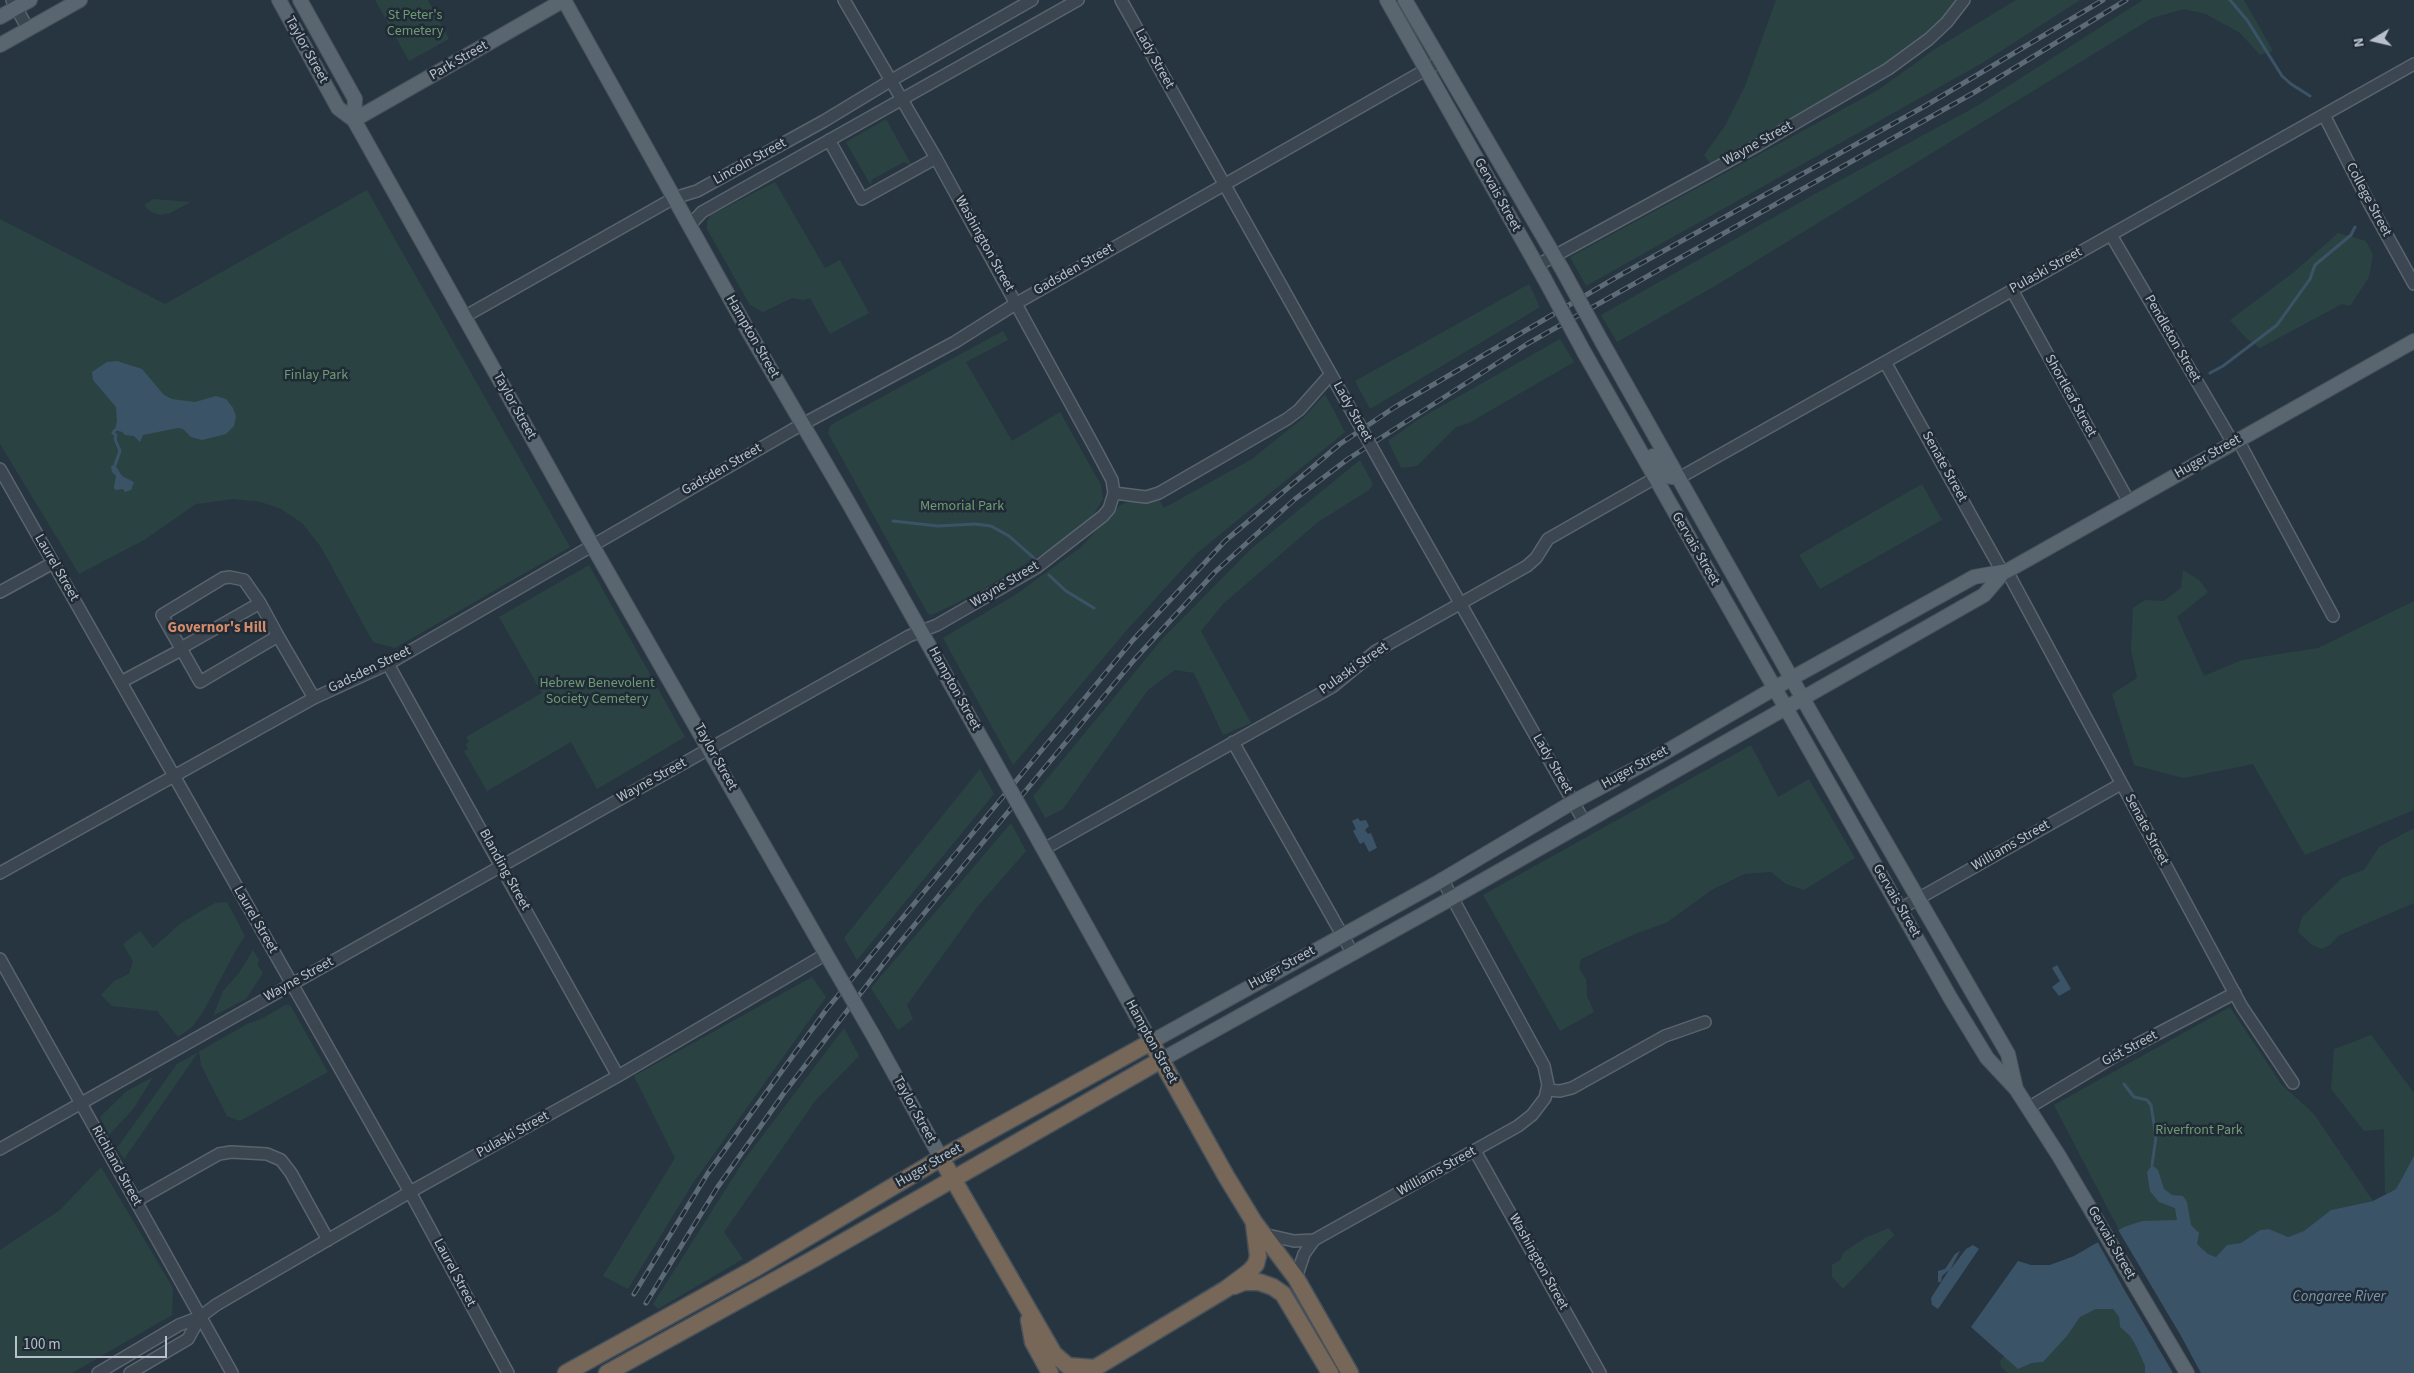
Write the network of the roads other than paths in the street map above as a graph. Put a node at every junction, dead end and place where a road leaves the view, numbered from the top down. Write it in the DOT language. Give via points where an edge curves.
graph roads {
  1 [pos="30,0"];
  2 [pos="80,0"];
  3 [pos="279,0"];
  4 [pos="300,0"];
  5 [pos="564,0"];
  6 [pos="844,0"];
  7 [pos="1032,0"];
  8 [pos="1078,0"];
  9 [pos="1121,0"];
  10 [pos="1387,0"];
  11 [pos="1405,0"];
  12 [pos="14,4"];
  13 [pos="1961,4"];
  14 [pos="0,17"];
  15 [pos="28,29"];
  16 [pos="0,45"];
  17 [pos="1441,61"];
  18 [pos="2414,64"];
  19 [pos="1427,69"];
  20 [pos="890,81"];
  21 [pos="901,99"];
  22 [pos="2324,115"];
  23 [pos="354,120"];
  24 [pos="829,140"];
  25 [pos="936,158"];
  26 [pos="1225,184"];
  27 [pos="674,198"];
  28 [pos="689,226"];
  29 [pos="2111,234"];
  30 [pos="1554,256"];
  31 [pos="1536,266"];
  32 [pos="2414,284"];
  33 [pos="2012,290"];
  34 [pos="1017,303"];
  35 [pos="464,317"];
  36 [pos="2414,341"];
  37 [pos="1885,362"];
  38 [pos="1331,374"];
  39 [pos="803,424"];
  40 [pos="2235,442"];
  41 [pos="1636,444"];
  42 [pos="0,468"];
  43 [pos="1655,478"];
  44 [pos="1679,478"];
  45 [pos="1114,492"];
  46 [pos="2129,502"];
  47 [pos="592,545"];
  48 [pos="53,563"];
  49 [pos="2005,572"];
  50 [pos="0,592"];
  51 [pos="260,603"];
  52 [pos="1461,604"];
  53 [pos="2333,616"];
  54 [pos="920,630"];
  55 [pos="278,636"];
  56 [pos="181,649"];
  57 [pos="388,664"];
  58 [pos="1792,678"];
  59 [pos="121,682"];
  60 [pos="1775,688"];
  61 [pos="314,698"];
  62 [pos="1804,698"];
  63 [pos="1786,708"];
  64 [pos="1233,742"];
  65 [pos="711,749"];
  66 [pos="175,776"];
  67 [pos="2122,784"];
  68 [pos="1573,802"];
  69 [pos="1585,823"];
  70 [pos="1044,849"];
  71 [pos="502,866"];
  72 [pos="0,873"];
  73 [pos="1442,879"];
  74 [pos="1452,898"];
  75 [pos="1918,898"];
  76 [pos="1900,909"];
  77 [pos="1342,935"];
  78 [pos="826,954"];
  79 [pos="1353,954"];
  80 [pos="0,960"];
  81 [pos="292,984"];
  82 [pos="2234,993"];
  83 [pos="1705,1022"];
  84 [pos="1151,1042"];
  85 [pos="1161,1060"];
  86 [pos="618,1076"];
  87 [pos="2293,1083"];
  88 [pos="2016,1089"];
  89 [pos="1547,1090"];
  90 [pos="81,1103"];
  91 [pos="2028,1108"];
  92 [pos="0,1149"];
  93 [pos="1475,1151"];
  94 [pos="941,1158"];
  95 [pos="953,1179"];
  96 [pos="410,1192"];
  97 [pos="136,1201"];
  98 [pos="1259,1228"];
  99 [pos="328,1240"];
  100 [pos="1314,1240"];
  101 [pos="1296,1278"];
  102 [pos="1226,1289"];
  103 [pos="1026,1306"];
  104 [pos="200,1318"];
  105 [pos="1092,1370"];
  106 [pos="98,1373"];
  107 [pos="130,1373"];
  108 [pos="232,1373"];
  109 [pos="508,1373"];
  110 [pos="566,1373"];
  111 [pos="607,1373"];
  112 [pos="1050,1373"];
  113 [pos="1330,1373"];
  114 [pos="1350,1373"];
  115 [pos="1600,1373"];
  116 [pos="2187,1373"];
  1 -- 12 [label="main road"];
  2 -- 15 [label="main road"];
  3 -- 23 [label="main road, Taylor Street" via="338,108"];
  4 -- 23 [label="main road, Taylor Street" via="355,99"];
  5 -- 23 [label="main road, Park Street"];
  5 -- 27 [label="main road, Hampton Street"];
  6 -- 20 [label="street, Washington Street"];
  7 -- 20 [label="street, Lincoln Street"];
  8 -- 21 [label="street, Lincoln Street"];
  9 -- 26 [label="street, Lady Street"];
  10 -- 19 [label="main road, Gervais Street"];
  11 -- 17 [label="main road, Gervais Street"];
  12 -- 14 [label="main road"];
  12 -- 15 [label="street"];
  13 -- 30 [label="street, Wayne Street" via="1929,39 1888,69 1758,145"];
  15 -- 16 [label="main road"];
  17 -- 19 [label="street, Gadsden Street"];
  17 -- 30 [label="main road, Gervais Street"];
  18 -- 22 [label="street, Pulaski Street"];
  19 -- 26 [label="street, Gadsden Street"];
  19 -- 31 [label="main road, Gervais Street"];
  20 -- 21 [label="street, Washington Street"];
  20 -- 27 [label="street, Lincoln Street" via="824,122 697,191"];
  21 -- 24 [label="street, Lincoln Street"];
  21 -- 25 [label="street, Washington Street"];
  22 -- 29 [label="street, Pulaski Street"];
  22 -- 32 [label="street, College Street"];
  23 -- 35 [label="main road, Taylor Street"];
  24 -- 25 [label="street" via="862,199"];
  24 -- 28 [label="street, Lincoln Street" via="702,212"];
  25 -- 34 [label="street, Washington Street"];
  26 -- 34 [label="street, Gadsden Street"];
  26 -- 38 [label="street, Lady Street"];
  27 -- 28 [label="main road, Hampton Street"];
  27 -- 35 [label="street, Lincoln Street"];
  28 -- 39 [label="main road, Hampton Street"];
  29 -- 33 [label="street, Pulaski Street"];
  29 -- 40 [label="street, Pendleton Street"];
  30 -- 31 [label="street, Wayne Street"];
  30 -- 44 [label="main road, Gervais Street, bridge"];
  31 -- 41 [label="main road, Gervais Street, bridge"];
  33 -- 37 [label="street, Pulaski Street"];
  33 -- 46 [label="street, Shortleaf Street"];
  34 -- 39 [label="street, Gadsden Street" via="929,357"];
  34 -- 45 [label="street, Washington Street" via="1108,472"];
  35 -- 47 [label="main road, Taylor Street"];
  36 -- 40 [label="main road, Huger Street"];
  37 -- 44 [label="street, Pulaski Street"];
  37 -- 49 [label="street, Senate Street"];
  38 -- 45 [label="street" via="1286,419 1159,493 1146,497"];
  38 -- 52 [label="street, Lady Street, bridge"];
  39 -- 47 [label="street, Gadsden Street"];
  39 -- 54 [label="main road, Hampton Street"];
  40 -- 46 [label="main road, Huger Street"];
  40 -- 53 [label="street, Pendleton Street"];
  41 -- 43 [label="main road, Gervais Street"];
  41 -- 44 [label="main road" via="1646,446 1667,476"];
  42 -- 48 [label="street, Laurel Street"];
  43 -- 52 [label="street, Pulaski Street" via="1548,539 1527,566"];
  43 -- 60 [label="main road, Gervais Street"];
  44 -- 58 [label="main road, Gervais Street"];
  45 -- 54 [label="street, Wayne Street" via="1109,509 1103,516 1042,564 937,625"];
  46 -- 49 [label="main road, Huger Street"];
  47 -- 57 [label="street, Gadsden Street"];
  47 -- 65 [label="main road, Taylor Street"];
  48 -- 50 [label="street"];
  48 -- 59 [label="street, Laurel Street"];
  49 -- 58 [label="main road, Huger Street" via="1974,577"];
  49 -- 62 [label="main road, Huger Street" via="1984,595"];
  49 -- 67 [label="street, Senate Street"];
  51 -- 55 [label="street"];
  51 -- 56 [label="street"];
  51 -- 56 [label="street" via="244,580 230,577 213,583 162,614"];
  52 -- 64 [label="street, Pulaski Street" via="1376,651 1332,687"];
  52 -- 68 [label="street, Lady Street"];
  54 -- 65 [label="street, Wayne Street"];
  54 -- 70 [label="main road, Hampton Street, bridge"];
  55 -- 56 [label="street" via="200,682"];
  55 -- 61 [label="street"];
  56 -- 59 [label="street"];
  57 -- 61 [label="street, Gadsden Street"];
  57 -- 71 [label="street, Blanding Street"];
  58 -- 60 [label="main road, Huger Street"];
  58 -- 62 [label="main road, Gervais Street"];
  59 -- 66 [label="street, Laurel Street"];
  60 -- 63 [label="main road, Gervais Street"];
  60 -- 68 [label="main road, Huger Street"];
  61 -- 66 [label="street, Gadsden Street"];
  62 -- 63 [label="main road, Huger Street"];
  62 -- 75 [label="main road, Gervais Street"];
  63 -- 69 [label="main road, Huger Street"];
  63 -- 76 [label="main road, Gervais Street"];
  64 -- 70 [label="street, Pulaski Street"];
  64 -- 77 [label="street"];
  65 -- 71 [label="street, Wayne Street"];
  65 -- 78 [label="main road, Taylor Street"];
  66 -- 72 [label="street, Gadsden Street"];
  66 -- 81 [label="street, Laurel Street"];
  67 -- 75 [label="street, Williams Street"];
  67 -- 82 [label="street, Senate Street"];
  68 -- 69 [label="street, Lady Street"];
  68 -- 73 [label="main road, Huger Street"];
  69 -- 74 [label="main road, Huger Street"];
  70 -- 84 [label="main road, Hampton Street"];
  71 -- 81 [label="street, Wayne Street"];
  71 -- 86 [label="street, Blanding Street"];
  73 -- 74 [label="street"];
  73 -- 77 [label="main road, Huger Street"];
  74 -- 79 [label="main road, Huger Street"];
  74 -- 89 [label="street" via="1544,1066"];
  75 -- 76 [label="street, Williams Street"];
  75 -- 88 [label="main road, Gervais Street" via="2008,1054"];
  76 -- 88 [label="main road, Gervais Street" via="1987,1058"];
  77 -- 79 [label="street"];
  77 -- 84 [label="main road, Huger Street"];
  78 -- 86 [label="street, Pulaski Street"];
  78 -- 94 [label="main road, Taylor Street, bridge"];
  79 -- 85 [label="main road, Huger Street"];
  80 -- 90 [label="street, Richland Street"];
  81 -- 90 [label="street, Wayne Street"];
  81 -- 96 [label="street, Laurel Street"];
  82 -- 87 [label="street, Senate Street"];
  82 -- 91 [label="street, Gist Street" via="2115,1056"];
  83 -- 89 [label="street" via="1665,1036 1572,1088"];
  84 -- 85 [label="highway, Hampton Street"];
  84 -- 94 [label="highway, Huger Street"];
  85 -- 95 [label="highway, Huger Street"];
  85 -- 98 [label="highway, Hampton Street"];
  86 -- 96 [label="street, Pulaski Street"];
  88 -- 91 [label="main road, Gervais Street"];
  89 -- 93 [label="street, Williams Street" via="1542,1104 1532,1115"];
  90 -- 92 [label="street, Wayne Street"];
  90 -- 97 [label="street, Richland Street"];
  91 -- 116 [label="main road, Gervais Street" via="2086,1199"];
  93 -- 100 [label="street, Williams Street"];
  93 -- 115 [label="street, Washington Street"];
  94 -- 95 [label="highway, Taylor Street"];
  94 -- 110 [label="highway, Huger Street" via="754,1269"];
  95 -- 103 [label="highway, Taylor Street"];
  95 -- 111 [label="highway, Huger Street"];
  96 -- 99 [label="street, Pulaski Street"];
  96 -- 109 [label="street, Laurel Street"];
  97 -- 99 [label="street" via="218,1154 266,1154 281,1160 291,1173"];
  97 -- 104 [label="street, Richland Street"];
  98 -- 100 [label="street, Williams Street" via="1294,1241"];
  98 -- 101 [label="highway, Hampton Street"];
  98 -- 102 [label="highway" via="1256,1264"];
  99 -- 104 [label="street, Pulaski Street" via="216,1305"];
  100 -- 101 [label="street" via="1304,1254"];
  101 -- 114 [label="highway, Hampton Street"];
  102 -- 105 [label="highway"];
  102 -- 113 [label="highway" via="1254,1282 1268,1285 1283,1294"];
  103 -- 105 [label="highway, Taylor Street" via="1058,1360 1068,1366"];
  103 -- 112 [label="highway" via="1034,1342"];
  104 -- 106 [label="street, Pulaski Street" via="179,1325"];
  104 -- 107 [label="street, Pulaski Street" via="188,1339"];
  104 -- 108 [label="street, Richland Street"];
}
